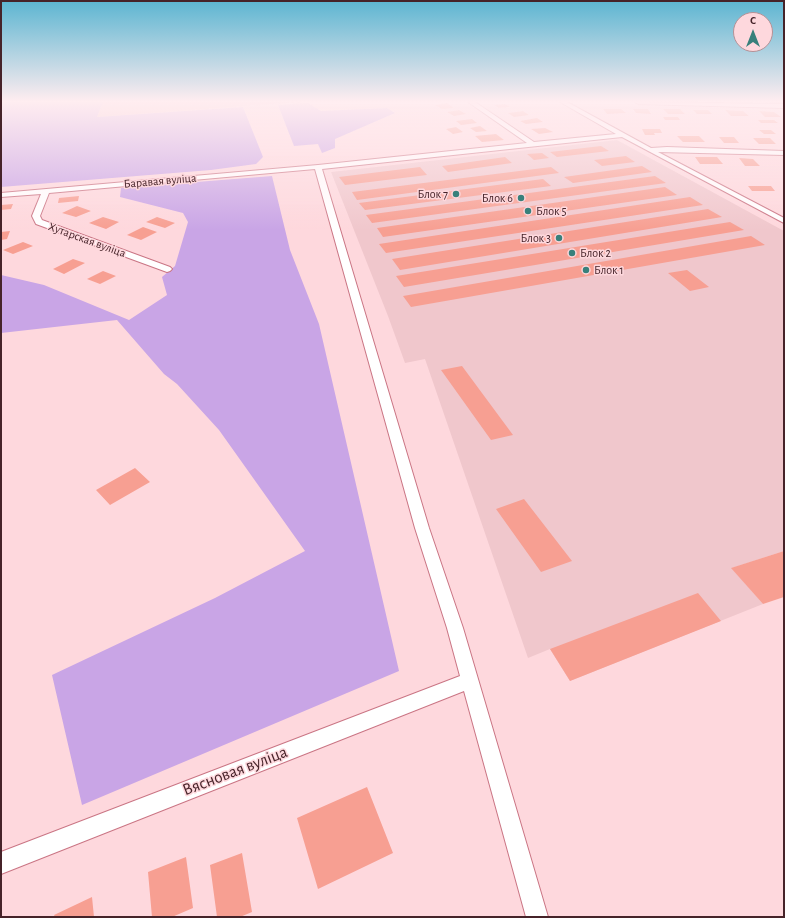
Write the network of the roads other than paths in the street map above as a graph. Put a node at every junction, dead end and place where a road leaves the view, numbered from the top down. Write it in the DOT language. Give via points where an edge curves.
graph roads {
  1 [pos="534,145"];
  2 [pos="640,145"];
  3 [pos="650,150"];
  4 [pos="784,153"];
  5 [pos="318,167"];
  6 [pos="46,191"];
  7 [pos="1,195"];
  8 [pos="783,220"];
  9 [pos="167,269"];
  10 [pos="470,680"];
  11 [pos="1,863"];
  12 [pos="537,917"];
  1 -- 5 [label="street, Баравая вуліца"];
  2 -- 3 [label="street"];
  3 -- 4 [label="street"];
  3 -- 8 [label="street"];
  5 -- 6 [label="street, Баравая вуліца"];
  5 -- 10 [label="street" via="422,528"];
  6 -- 7 [label="street, Баравая вуліца"];
  6 -- 9 [label="street, Хутарская вуліца" via="36,216 39,222"];
  10 -- 11 [label="street, Вясновая вуліца"];
  10 -- 12 [label="street"];
}
